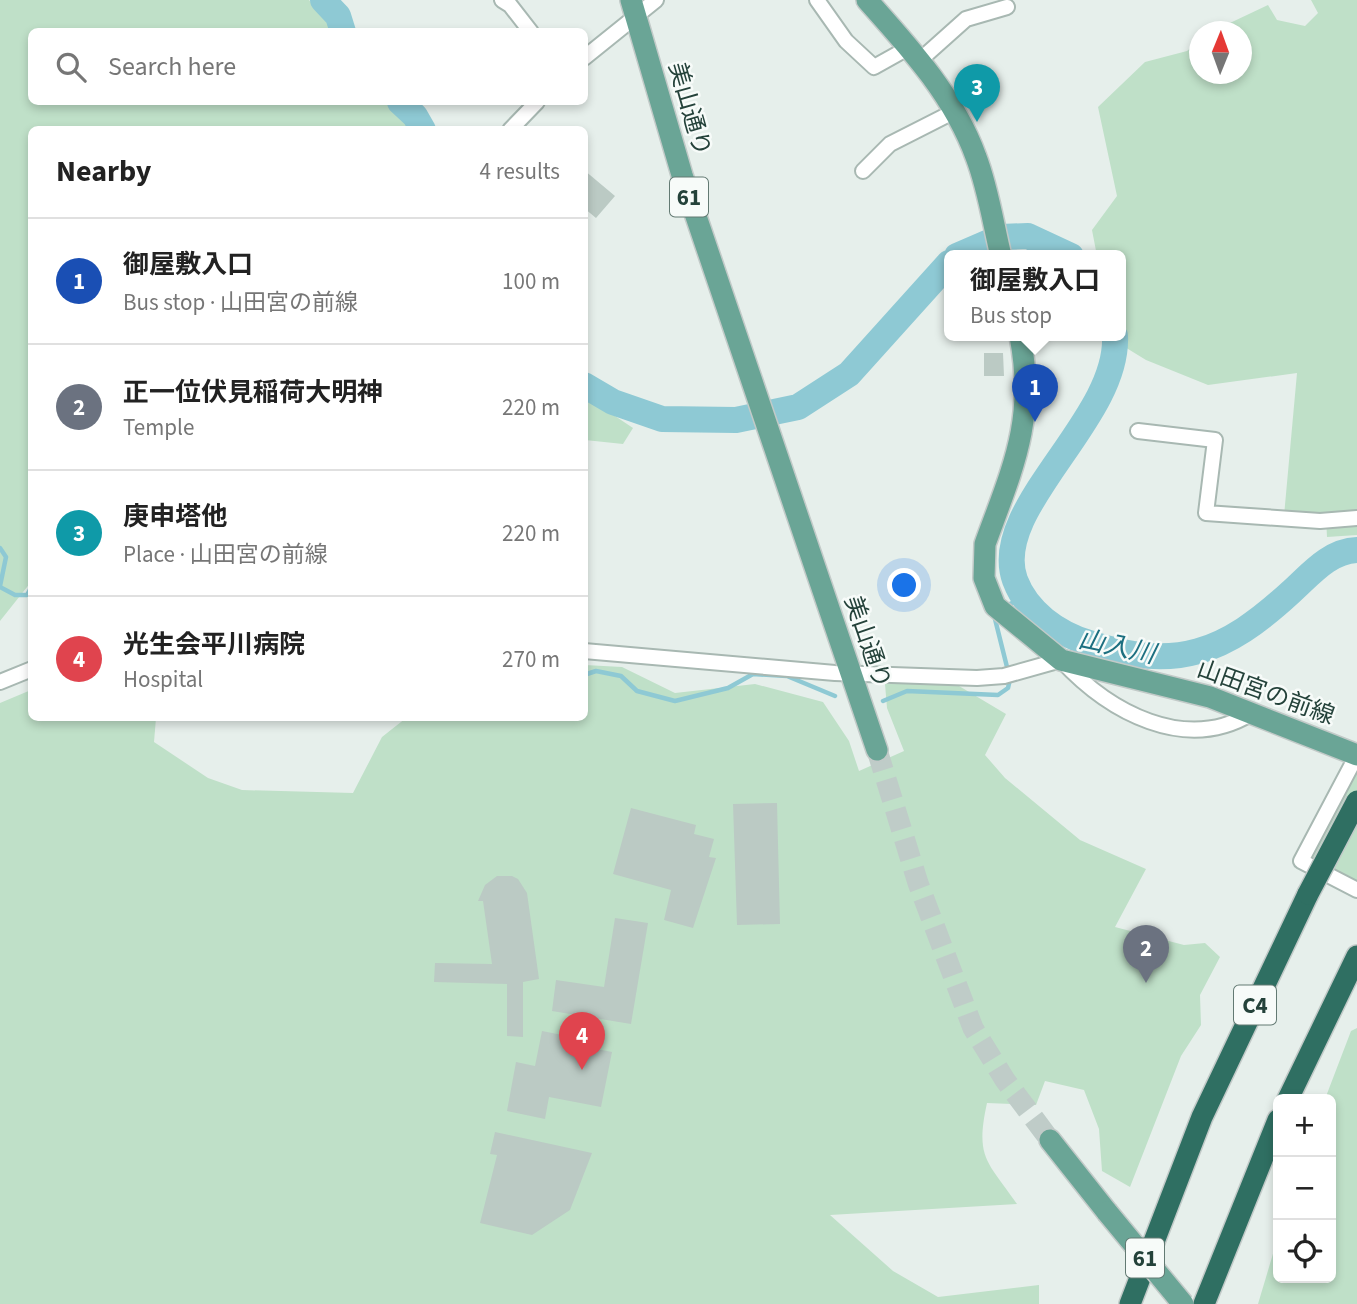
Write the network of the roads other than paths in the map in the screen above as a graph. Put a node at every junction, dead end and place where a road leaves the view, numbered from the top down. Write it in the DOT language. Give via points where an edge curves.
graph roads {
  1 [pos="502,0"];
  2 [pos="656,0"];
  3 [pos="817,0"];
  4 [pos="875,4"];
  5 [pos="634,9"];
  6 [pos="1001,9"];
  7 [pos="528,28"];
  8 [pos="588,54"];
  9 [pos="914,54"];
  10 [pos="534,105"];
  11 [pos="955,111"];
  12 [pos="514,126"];
  13 [pos="863,171"];
  14 [pos="1000,250"];
  15 [pos="1021,341"];
  16 [pos="1138,431"];
  17 [pos="1357,518"];
  18 [pos="588,652"];
  19 [pos="1061,660"];
  20 [pos="28,671"];
  21 [pos="850,673"];
  22 [pos="0,682"];
  23 [pos="1252,713"];
  24 [pos="877,750"];
  25 [pos="1357,755"];
  26 [pos="1357,802"];
  27 [pos="1357,890"];
  28 [pos="1357,956"];
  29 [pos="1290,1094"];
  30 [pos="1202,1116"];
  31 [pos="1273,1132"];
  32 [pos="1050,1140"];
  33 [pos="1114,1304"];
  34 [pos="1130,1304"];
  35 [pos="1183,1304"];
  36 [pos="1206,1304"];
  1 -- 7 [label="street"];
  2 -- 5 [label="street"];
  3 -- 9 [label="street" via="846,41 874,67"];
  4 -- 9 [label="main road"];
  5 -- 8 [label="street"];
  5 -- 21 [label="main road, 美山通り / 61" via="682,176"];
  6 -- 9 [label="street" via="966,19"];
  9 -- 11 [label="main road"];
  10 -- 12 [label="street"];
  11 -- 13 [label="street" via="890,144"];
  11 -- 14 [label="main road" via="977,160"];
  15 -- 19 [label="main road, 山田宮の前線" via="1026,375 1023,435 985,544 984,578 1000,612"];
  16 -- 17 [label="street" via="1215,440 1206,513 1320,521"];
  18 -- 21 [label="street"];
  19 -- 21 [label="street" via="977,678"];
  19 -- 23 [label="main road, 山田宮の前線" via="1198,694"];
  19 -- 23 [label="street" via="1101,696 1139,720 1211,728 1230,725"];
  20 -- 22 [label="street"];
  21 -- 24 [label="main road, 美山通り / 61"];
  23 -- 25 [label="main road, 山田宮の前線"];
  25 -- 27 [label="street" via="1301,861"];
  26 -- 30 [label="highway, C4, bridge"];
  28 -- 29 [label="highway"];
  30 -- 33 [label="highway"];
  30 -- 34 [label="highway, C4"];
  31 -- 36 [label="highway"];
  32 -- 35 [label="main road, 61, bridge"];
}
